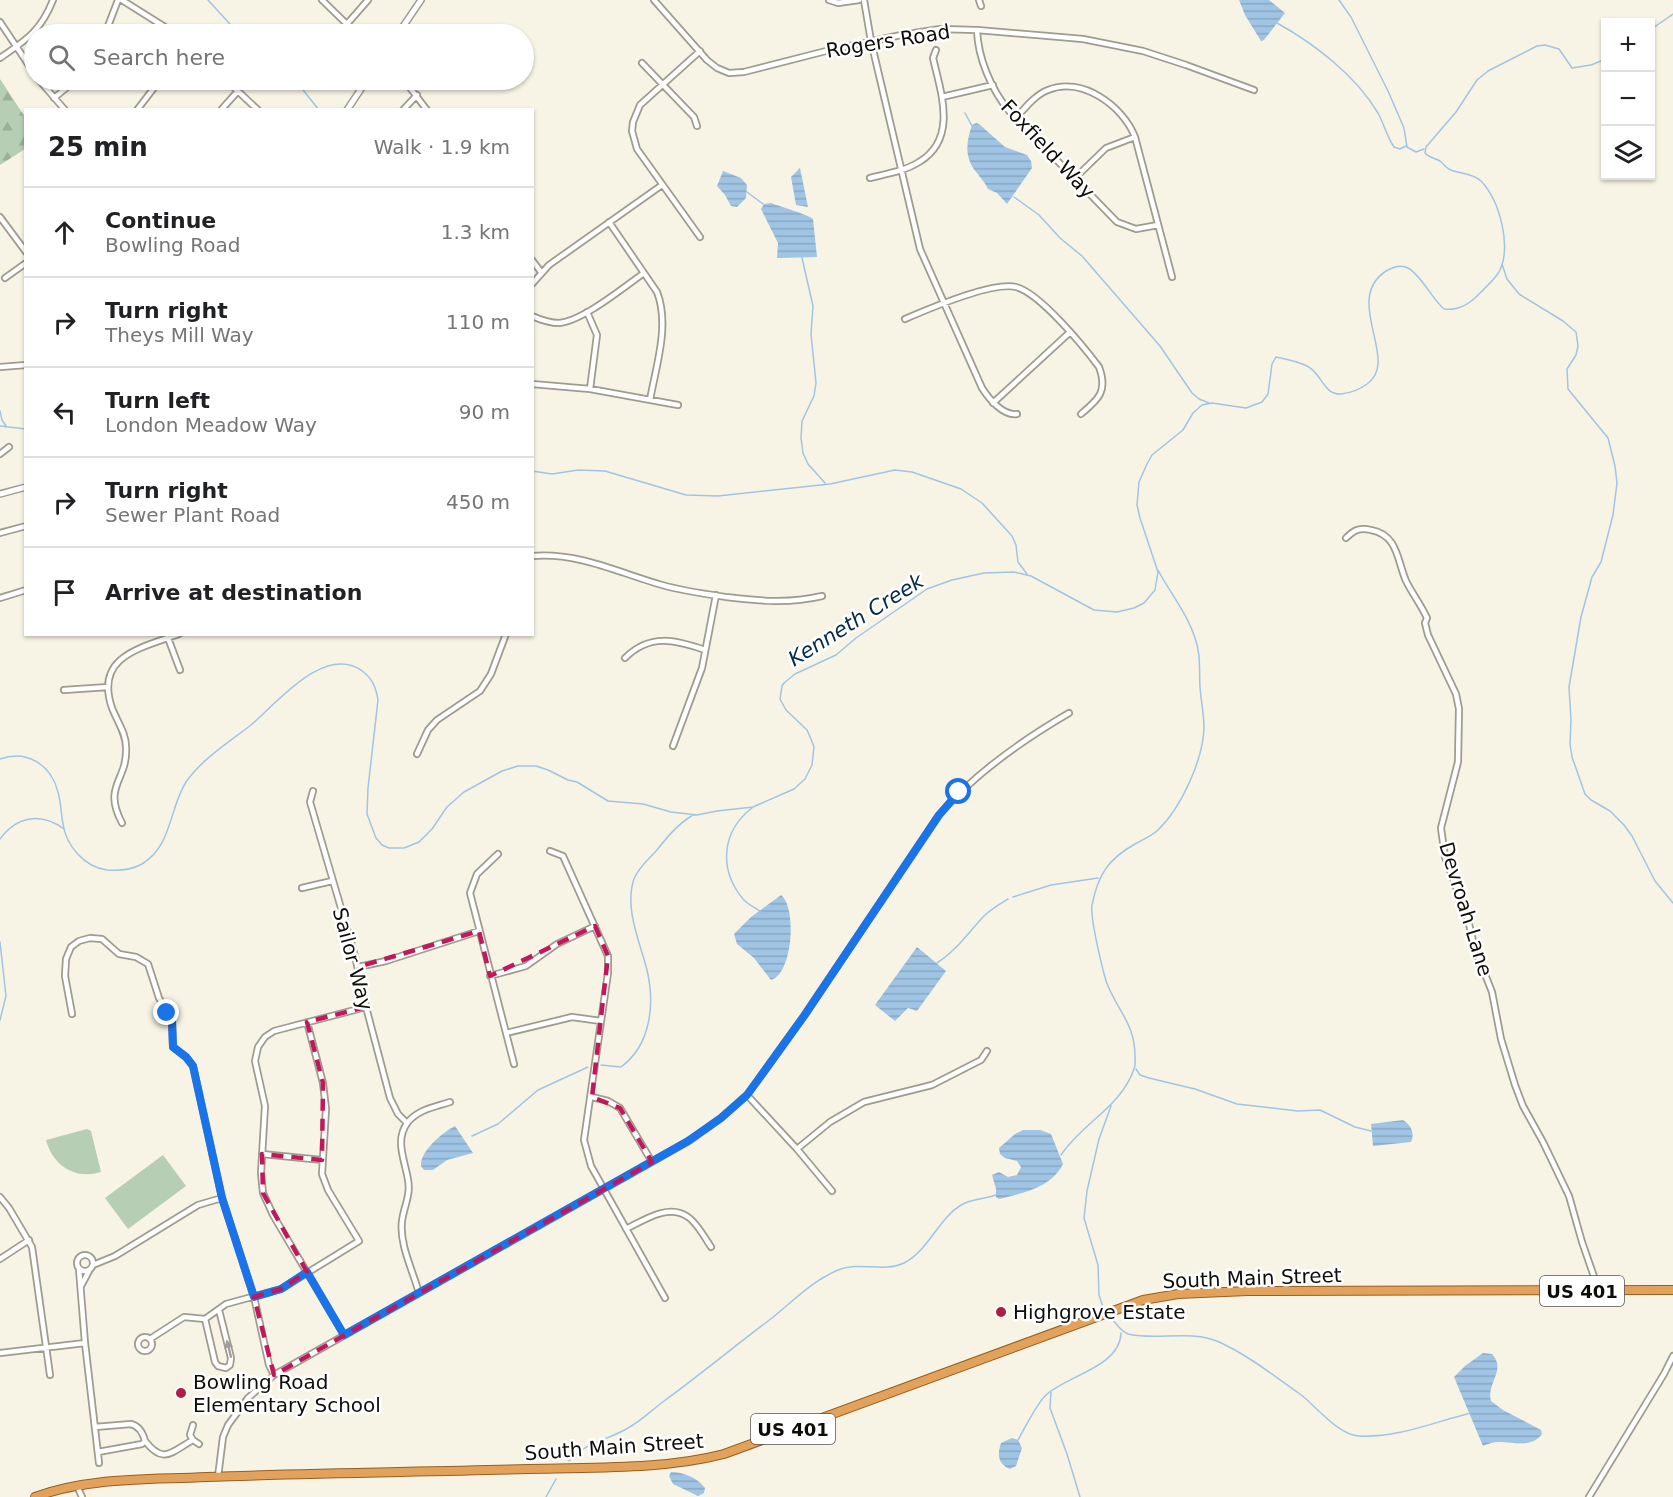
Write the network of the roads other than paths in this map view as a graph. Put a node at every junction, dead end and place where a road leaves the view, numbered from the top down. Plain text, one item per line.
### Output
1 (53, 0) edge
2 (120, 0) edge
3 (322, 0) edge
4 (368, 0) edge
5 (421, 0) edge
6 (654, 0) edge
7 (829, 0) edge
8 (860, 0) edge
9 (864, 0) edge
10 (0, 22) edge
11 (41, 24) edge
12 (109, 24) edge
13 (160, 24) edge
14 (347, 24) joint
15 (405, 24) edge
16 (977, 30) junction
17 (871, 41) junction
18 (24, 42) edge
19 (17, 47) junction
20 (936, 50) dead end
21 (700, 51) junction
22 (0, 58) edge
23 (24, 58) edge
24 (642, 63) dead end
25 (662, 85) junction
26 (993, 85) junction
27 (47, 90) edge
28 (64, 90) edge
29 (152, 90) edge
30 (360, 90) edge
31 (413, 90) edge
32 (1254, 90) dead end
33 (238, 91) joint
34 (417, 95) junction
35 (54, 98) junction
36 (942, 98) junction
37 (63, 108) edge
38 (139, 108) edge
39 (223, 108) edge
40 (256, 108) edge
41 (347, 108) edge
42 (405, 108) edge
43 (426, 108) edge
44 (1016, 118) junction
45 (697, 126) dead end
46 (1135, 137) junction
47 (901, 170) junction
48 (870, 178) dead end
49 (1075, 178) junction
50 (662, 185) junction
51 (0, 217) edge
52 (609, 222) junction
53 (1158, 225) junction
54 (700, 237) dead end
55 (24, 249) edge
56 (534, 263) edge
57 (24, 264) edge
58 (541, 272) junction
59 (644, 273) junction
60 (1172, 277) dead end
61 (5, 278) dead end
62 (534, 281) edge
63 (942, 302) junction
64 (587, 312) junction
65 (534, 317) edge
66 (905, 319) dead end
67 (1069, 333) junction
68 (24, 365) edge
69 (0, 367) edge
70 (534, 384) edge
71 (590, 389) junction
72 (650, 400) junction
73 (993, 403) junction
74 (678, 405) dead end
75 (1017, 414) dead end
76 (1081, 414) dead end
77 (9, 447) dead end
78 (0, 454) edge
79 (24, 488) edge
80 (0, 494) edge
81 (24, 527) edge
82 (0, 533) edge
83 (1346, 538) dead end
84 (534, 556) edge
85 (24, 591) edge
86 (716, 595) junction
87 (822, 596) dead end
88 (0, 598) edge
89 (173, 636) edge
90 (505, 636) edge
91 (168, 638) junction
92 (705, 650) junction
93 (625, 658) dead end
94 (180, 670) dead end
95 (108, 687) junction
96 (64, 690) dead end
97 (1069, 713) dead end
98 (673, 746) dead end
99 (417, 754) dead end
100 (313, 791) dead end
101 (122, 823) dead end
102 (550, 851) dead end
103 (498, 854) dead end
104 (332, 881) junction
105 (302, 888) dead end
106 (595, 926) junction
107 (479, 931) junction
108 (358, 968) junction
109 (490, 976) junction
110 (366, 1007) junction
111 (72, 1014) dead end
112 (601, 1021) junction
113 (307, 1022) junction
114 (506, 1033) junction
115 (987, 1052) dead end
116 (514, 1064) dead end
117 (747, 1095) junction
118 (592, 1097) junction
119 (450, 1102) dead end
120 (407, 1123) junction
121 (797, 1149) junction
122 (262, 1154) junction
123 (322, 1160) junction
124 (652, 1162) junction
125 (604, 1189) junction
126 (832, 1191) dead end
127 (0, 1197) edge
128 (222, 1198) junction
129 (626, 1229) junction
130 (29, 1240) junction
131 (711, 1247) dead end
132 (91, 1257) junction
133 (110, 1258) junction
134 (0, 1259) edge
135 (93, 1265) junction
136 (78, 1269) junction
137 (89, 1271) junction
138 (307, 1272) junction
139 (79, 1288) junction
140 (1673, 1290) edge
141 (1599, 1291) junction
142 (419, 1293) junction
143 (254, 1297) junction
144 (665, 1298) dead end
145 (219, 1310) junction
146 (205, 1319) junction
147 (344, 1335) junction
148 (150, 1339) dead end
149 (85, 1343) junction
150 (47, 1348) junction
151 (0, 1353) edge
152 (1673, 1356) edge
153 (274, 1375) junction
154 (50, 1376) dead end
155 (193, 1425) dead end
156 (95, 1427) junction
157 (193, 1440) junction
158 (145, 1441) junction
159 (199, 1444) dead end
160 (98, 1452) junction
161 (99, 1463) dead end
162 (218, 1477) junction
163 (77, 1485) junction
164 (35, 1497) edge
165 (82, 1497) edge
166 (1589, 1497) edge

1 - 11 street
2 - 12 street
2 - 13 street
3 - 14 street
4 - 14 street
5 - 15 street
6 - 21 street, Rogers Road
7 - 8 street
9 - 17 street
10 - 19 street
16 - 17 street, Rogers Road
16 - 26 street, Foxfield Way
16 - 32 street, Rogers Road
17 - 21 street, Rogers Road
17 - 47 street
18 - 19 street
19 - 22 street
19 - 23 street
20 - 36 street
21 - 25 street
24 - 25 street
25 - 45 street
25 - 50 street
26 - 36 street
26 - 44 street, Foxfield Way
27 - 35 street
28 - 35 street
29 - 38 street
30 - 41 street
31 - 34 street
33 - 39 street
33 - 40 street
34 - 42 street
34 - 43 street
35 - 37 street
36 - 47 street
44 - 46 street
44 - 49 street, Foxfield Way
46 - 49 street
46 - 53 street
47 - 48 street
47 - 63 street
49 - 53 street, Foxfield Way
50 - 52 street
50 - 54 street
51 - 55 street
52 - 58 street
52 - 59 street
53 - 60 street
56 - 58 street
57 - 61 street
58 - 62 street
59 - 64 street
59 - 72 street
63 - 66 street
63 - 67 street
63 - 73 street
64 - 65 street
64 - 71 street
67 - 73 street
67 - 76 street
68 - 69 street
70 - 71 street
71 - 72 street
72 - 74 street
73 - 75 street
77 - 78 street
79 - 80 street
81 - 82 street
83 - 141 street, Devroah Lane
84 - 86 street
85 - 88 street
86 - 87 street
86 - 92 street
89 - 91 street
90 - 99 street
91 - 94 street
91 - 95 street
92 - 93 street
92 - 98 street
95 - 96 street
95 - 101 street
97 - 117 street
100 - 104 street, Sailor Way
102 - 106 street
103 - 107 street
104 - 105 street
104 - 108 street, Sailor Way
106 - 109 street
106 - 112 street
107 - 108 street
107 - 109 street
108 - 110 street, Sailor Way
109 - 114 street
110 - 113 street
110 - 120 street, Sailor Way
111 - 128 street
112 - 114 street
112 - 118 street
113 - 122 street
113 - 123 street
114 - 116 street
115 - 121 street
117 - 121 street
117 - 124 street
118 - 124 street
118 - 125 street
119 - 120 street
120 - 142 street
121 - 126 street
122 - 123 street
122 - 138 street
123 - 138 street
124 - 125 street
125 - 129 street
125 - 142 street
127 - 130 street
128 - 133 street
128 - 143 street
129 - 131 street
129 - 144 street
130 - 134 street
130 - 150 street
132 - 133 street
132 - 135 street
132 - 136 street
133 - 135 street
135 - 137 street
136 - 137 street
136 - 139 street
137 - 139 street
138 - 143 street
138 - 147 street
139 - 149 street
140 - 141 highway, US 401
141 - 162 highway, South Main Street / US 401
142 - 147 street
143 - 145 street
143 - 153 street
145 - 146 street
146 -> 145 street
146 - 148 street
147 - 153 street
149 - 150 street
149 - 156 street
150 - 151 street
150 - 154 street
152 - 166 street
153 - 162 street
155 - 157 street
156 - 158 street
156 - 160 street
157 - 158 street
157 - 159 street
158 - 160 street
160 - 161 street
162 - 163 highway, South Main Street / US 401
163 - 164 highway, South Main Street / US 401
163 - 165 street

